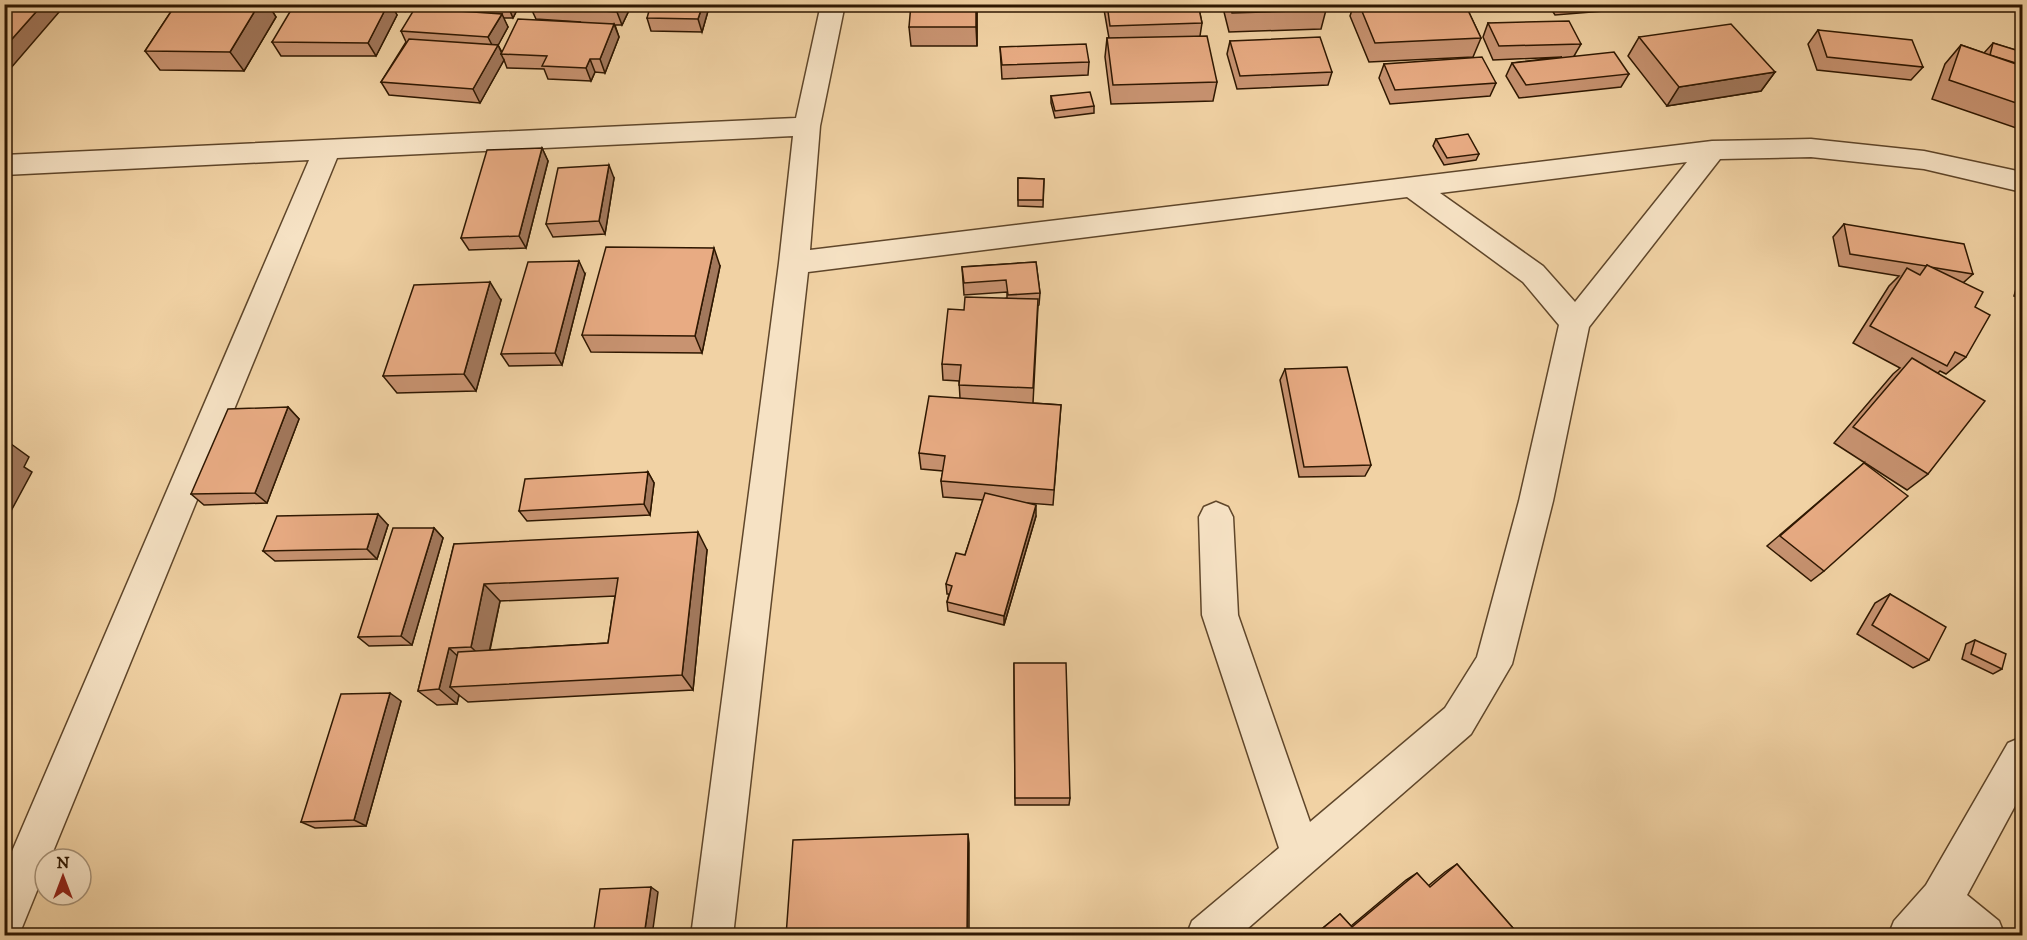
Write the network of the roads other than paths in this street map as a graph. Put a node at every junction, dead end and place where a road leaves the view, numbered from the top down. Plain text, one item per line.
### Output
1 (833, 4) edge
2 (807, 126) junction
3 (327, 150) junction
4 (1712, 150) junction
5 (4, 165) edge
6 (2022, 182) edge
7 (1412, 187) junction
8 (794, 263) junction
9 (1575, 323) junction
10 (1216, 517) dead end
11 (2022, 756) edge
12 (1302, 855) junction
13 (1941, 900) junction
14 (4, 920) edge
15 (712, 936) edge
16 (1207, 936) edge
17 (1909, 936) edge
18 (1984, 936) edge

1 - 2 street
2 - 3 street
2 - 8 street
3 - 5 street
3 - 14 street
4 - 6 street
4 - 7 street
4 - 9 street
7 - 8 street
7 - 9 street
8 - 15 street
9 - 12 street
10 - 12 street
11 - 13 street
12 - 16 street
13 - 17 street
13 - 18 street

